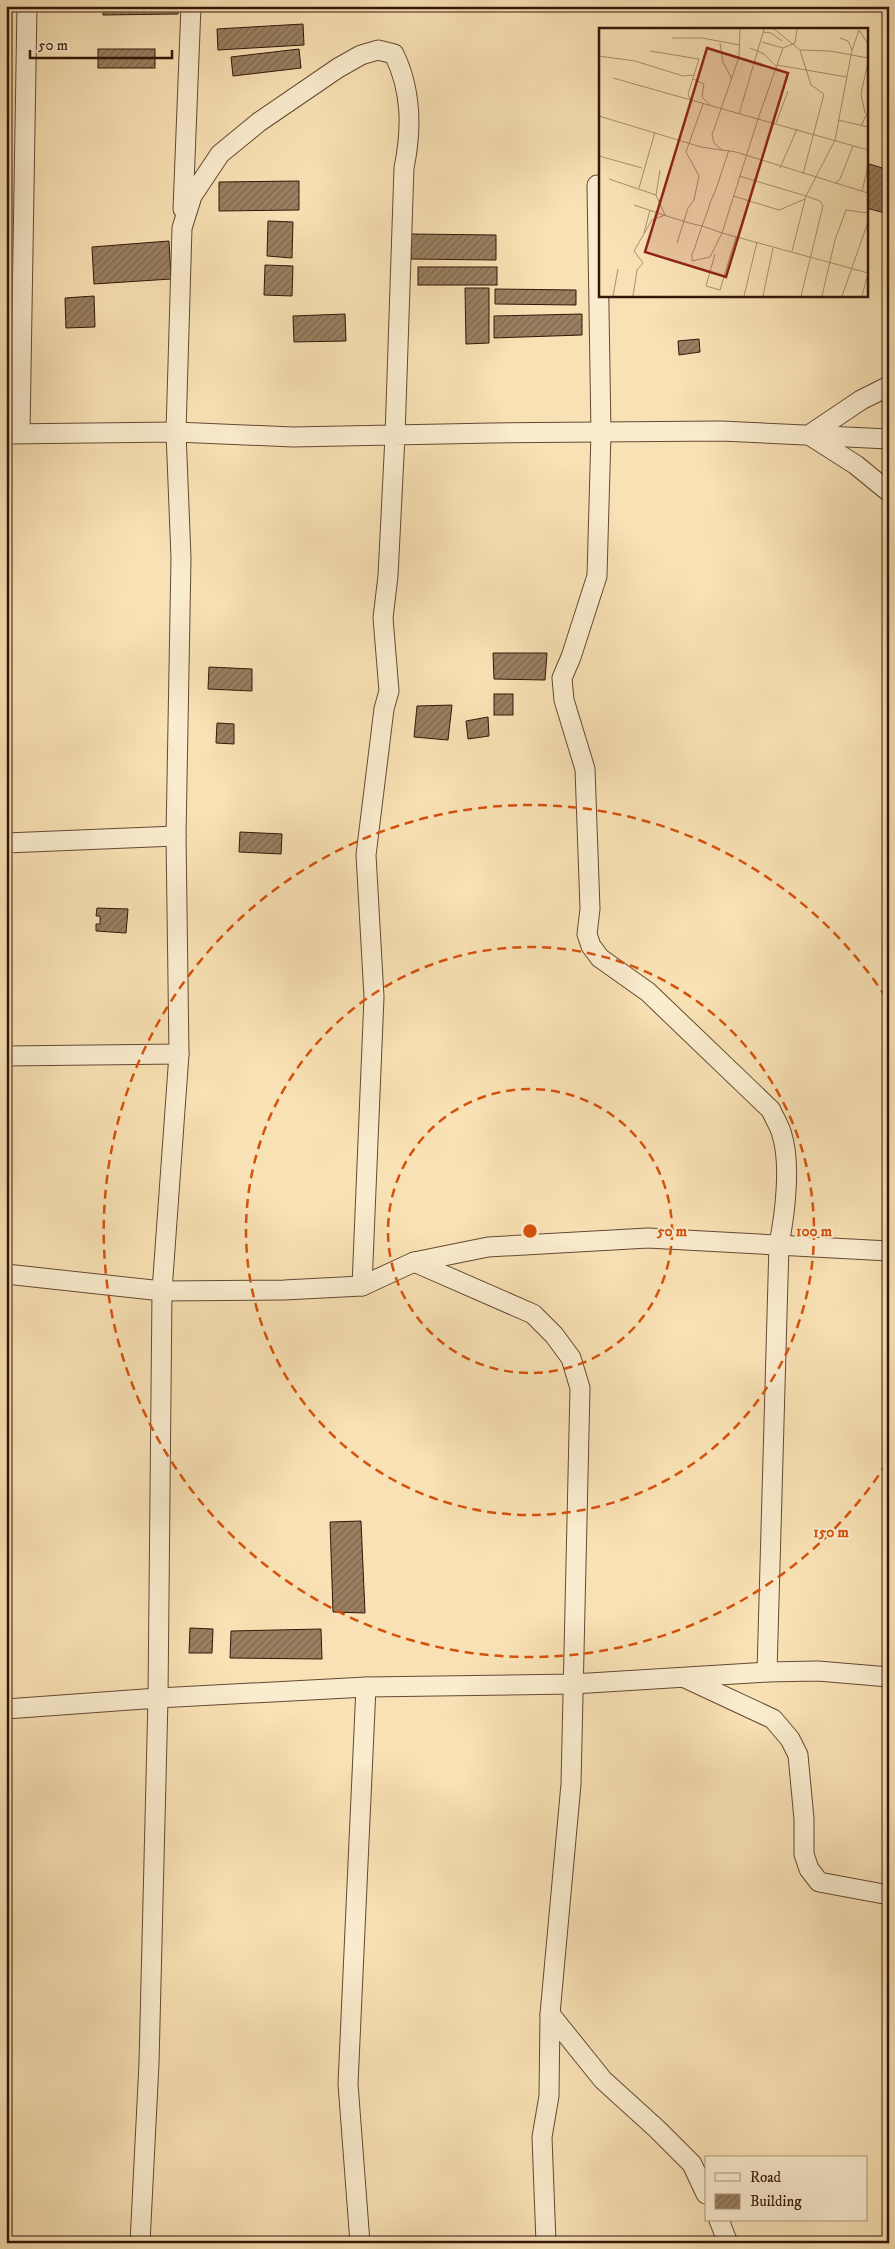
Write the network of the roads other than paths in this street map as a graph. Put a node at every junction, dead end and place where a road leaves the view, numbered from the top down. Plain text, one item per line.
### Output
1 (27, 6) edge
2 (190, 6) edge
3 (597, 185) dead end
4 (182, 228) junction
5 (889, 386) edge
6 (176, 432) junction
7 (601, 433) junction
8 (13, 434) edge
9 (810, 435) junction
10 (395, 436) junction
11 (889, 439) edge
12 (889, 492) edge
13 (176, 836) junction
14 (6, 843) edge
15 (179, 1054) junction
16 (6, 1056) edge
17 (779, 1244) junction
18 (889, 1251) edge
19 (414, 1262) junction
20 (6, 1274) edge
21 (362, 1286) junction
22 (162, 1291) junction
23 (767, 1672) junction
24 (683, 1677) junction
25 (889, 1677) edge
26 (573, 1684) junction
27 (366, 1687) junction
28 (158, 1698) junction
29 (6, 1709) edge
30 (889, 1895) edge
31 (550, 2014) junction
32 (705, 2192) edge
33 (720, 2222) edge
34 (140, 2243) edge
35 (360, 2243) edge
36 (546, 2243) edge
37 (728, 2243) edge

1 - 8 street
2 - 4 street
3 - 7 street
4 - 6 street
4 - 10 street
5 - 9 street
6 - 8 street
6 - 10 street
6 - 13 street
7 - 9 street
7 - 10 street
7 - 17 street
9 - 11 street
9 - 12 street
10 - 21 street
13 - 14 street
13 - 15 street
15 - 16 street
15 - 22 street
17 - 18 street
17 - 19 street
17 - 23 street
19 - 21 street
19 - 26 street
20 - 22 street
21 - 22 street
22 - 28 street
23 - 24 street
23 - 25 street
24 - 26 street
24 - 30 street
26 - 27 street
26 - 31 street
27 - 28 street
27 - 35 street
28 - 29 street
28 - 34 street
31 - 32 street
31 - 36 street
33 - 37 street

